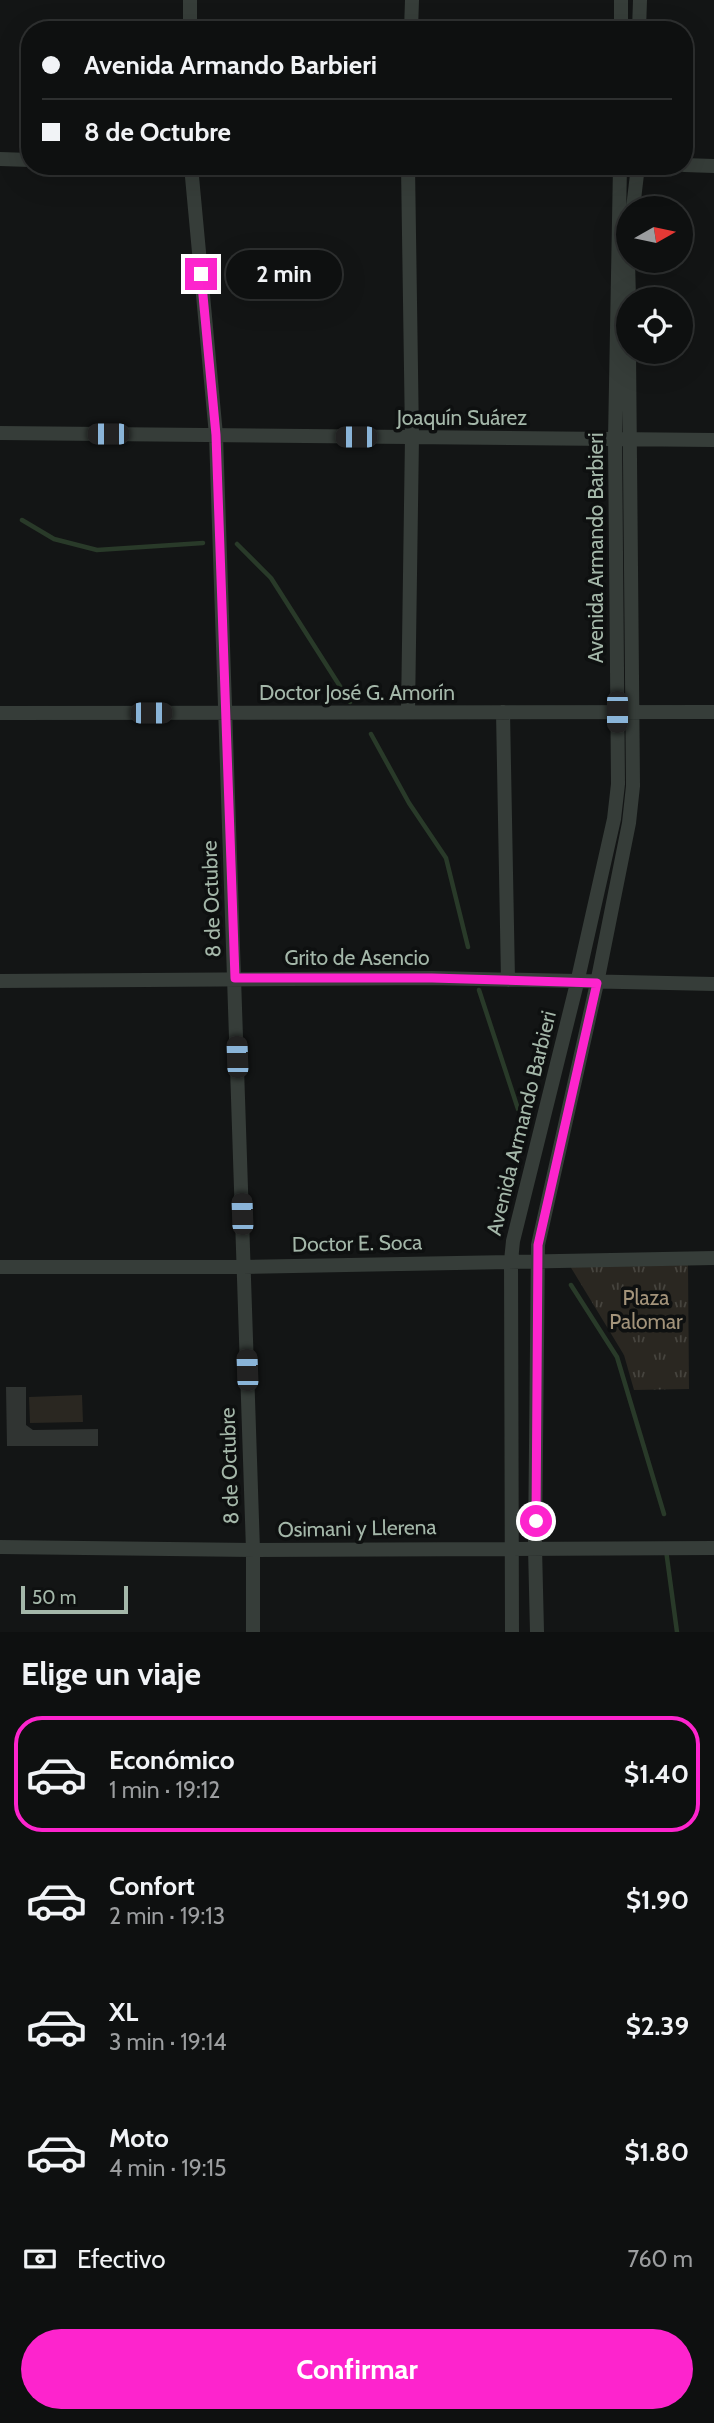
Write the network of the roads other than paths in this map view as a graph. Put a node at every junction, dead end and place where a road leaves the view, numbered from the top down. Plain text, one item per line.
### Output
1 (190, 0) edge
2 (412, 0) edge
3 (621, 0) edge
4 (640, 0) edge
5 (190, 21) edge
6 (411, 21) edge
7 (621, 21) edge
8 (639, 21) edge
9 (0, 159) edge
10 (21, 160) edge
11 (693, 166) edge
12 (714, 166) edge
13 (192, 175) edge
14 (408, 175) edge
15 (621, 175) edge
16 (637, 175) edge
17 (634, 196) edge
18 (629, 364) edge
19 (0, 433) edge
20 (216, 435) junction
21 (412, 437) junction
22 (615, 439) junction
23 (630, 439) junction
24 (714, 440) edge
25 (408, 712) junction
26 (503, 712) junction
27 (617, 712) junction
28 (633, 712) junction
29 (714, 712) edge
30 (0, 713) edge
31 (226, 713) junction
32 (235, 978) junction
33 (0, 981) edge
34 (508, 981) junction
35 (577, 983) junction
36 (597, 983) junction
37 (714, 984) edge
38 (714, 1258) edge
39 (536, 1260) junction
40 (511, 1261) junction
41 (0, 1266) edge
42 (243, 1267) junction
43 (0, 1547) edge
44 (511, 1547) junction
45 (535, 1547) junction
46 (714, 1548) edge
47 (253, 1550) junction
48 (253, 1632) edge
49 (512, 1632) edge
50 (537, 1632) edge

1 - 5 street
2 - 6 street
3 - 7 street
4 - 8 street
9 - 10 street
11 - 12 street
13 - 20 street, 8 de Octubre
14 - 21 street
15 - 22 street, Avenida Armando Barbieri
16 - 17 street
18 - 23 street, Avenida Armando Barbieri
19 - 20 street, Joaquín Suárez
20 - 21 street, Joaquín Suárez
20 - 31 street, 8 de Octubre
21 - 22 street, Joaquín Suárez
21 - 25 street
22 - 23 street, Joaquín Suárez
22 - 27 street, Avenida Armando Barbieri
23 - 24 street, Joaquín Suárez
23 - 28 street, Avenida Armando Barbieri
25 - 26 street, Doctor José G. Amorín
25 - 31 street, Doctor José G. Amorín
26 - 27 street, Doctor José G. Amorín
26 - 34 street
27 - 28 street, Doctor José G. Amorín
27 - 35 street, Avenida Armando Barbieri
28 - 29 street, Doctor José G. Amorín
28 - 36 street, Avenida Armando Barbieri
30 - 31 street, Doctor José G. Amorín
31 - 32 street, 8 de Octubre
32 - 33 street, Grito de Asencio
32 - 34 street, Grito de Asencio
32 - 42 street, 8 de Octubre
34 - 35 street, Grito de Asencio
35 - 36 street, Grito de Asencio
35 - 40 street, Avenida Armando Barbieri
36 - 37 street, Grito de Asencio
36 - 39 street, Avenida Armando Barbieri
38 - 39 street, Doctor E. Soca
39 - 40 street, Doctor E. Soca
39 - 45 street, Avenida Armando Barbieri
40 - 42 street, Doctor E. Soca
40 - 44 street, Avenida Armando Barbieri
41 - 42 street, Doctor E. Soca
42 - 47 street, 8 de Octubre
43 - 47 street, Osimani y Llerena
44 - 45 street, Osimani y Llerena
44 - 47 street, Osimani y Llerena
44 - 49 street, Avenida Armando Barbieri
45 - 46 street, Osimani y Llerena
45 - 50 street, Avenida Armando Barbieri
47 - 48 street, 8 de Octubre

